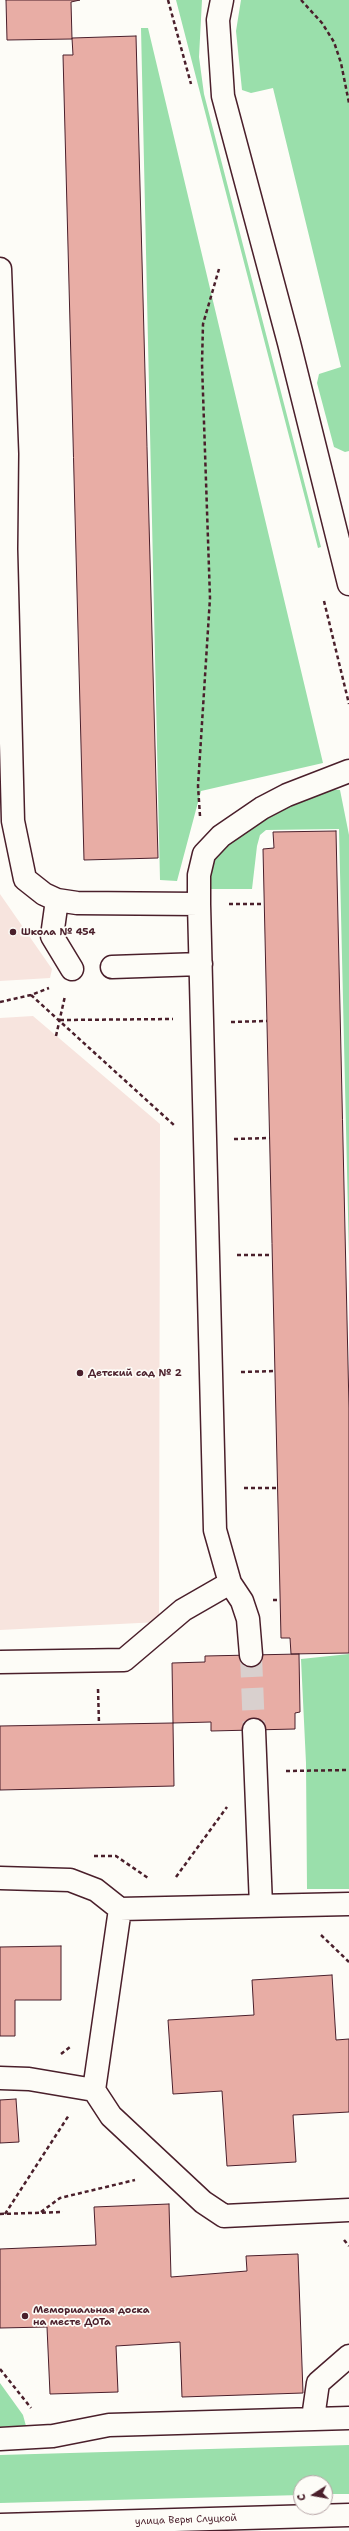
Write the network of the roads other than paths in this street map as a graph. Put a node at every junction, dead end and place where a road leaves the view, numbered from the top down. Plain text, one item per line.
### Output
1 (222, 0) edge
2 (0, 268) edge
3 (1, 305) edge
4 (349, 584) edge
5 (349, 771) edge
6 (57, 900) junction
7 (199, 904) junction
8 (201, 964) junction
9 (112, 966) dead end
10 (72, 969) road end
11 (230, 1583) junction
12 (251, 1655) tunnel mouth
13 (0, 1662) edge
14 (254, 1730) tunnel mouth
15 (0, 1878) edge
16 (349, 1904) edge
17 (261, 1906) junction
18 (120, 1909) junction
19 (0, 2078) edge
20 (94, 2090) junction
21 (349, 2210) edge
22 (349, 2356) edge
23 (313, 2418) junction
24 (349, 2418) edge
25 (0, 2439) edge
26 (349, 2516) edge
27 (0, 2525) edge

1 - 4 street
2 - 3 street
3 - 6 street
5 - 7 street
6 - 7 street
6 - 10 street
7 - 8 street
8 - 9 street
8 - 11 street
11 - 12 street
11 - 13 street
14 - 17 street
15 - 18 street
16 - 17 street
17 - 18 street
18 - 20 street
19 - 20 street
20 - 21 street
22 - 23 street
23 - 24 street
23 - 25 street
26 - 27 street, улица Веры Слуцкой

